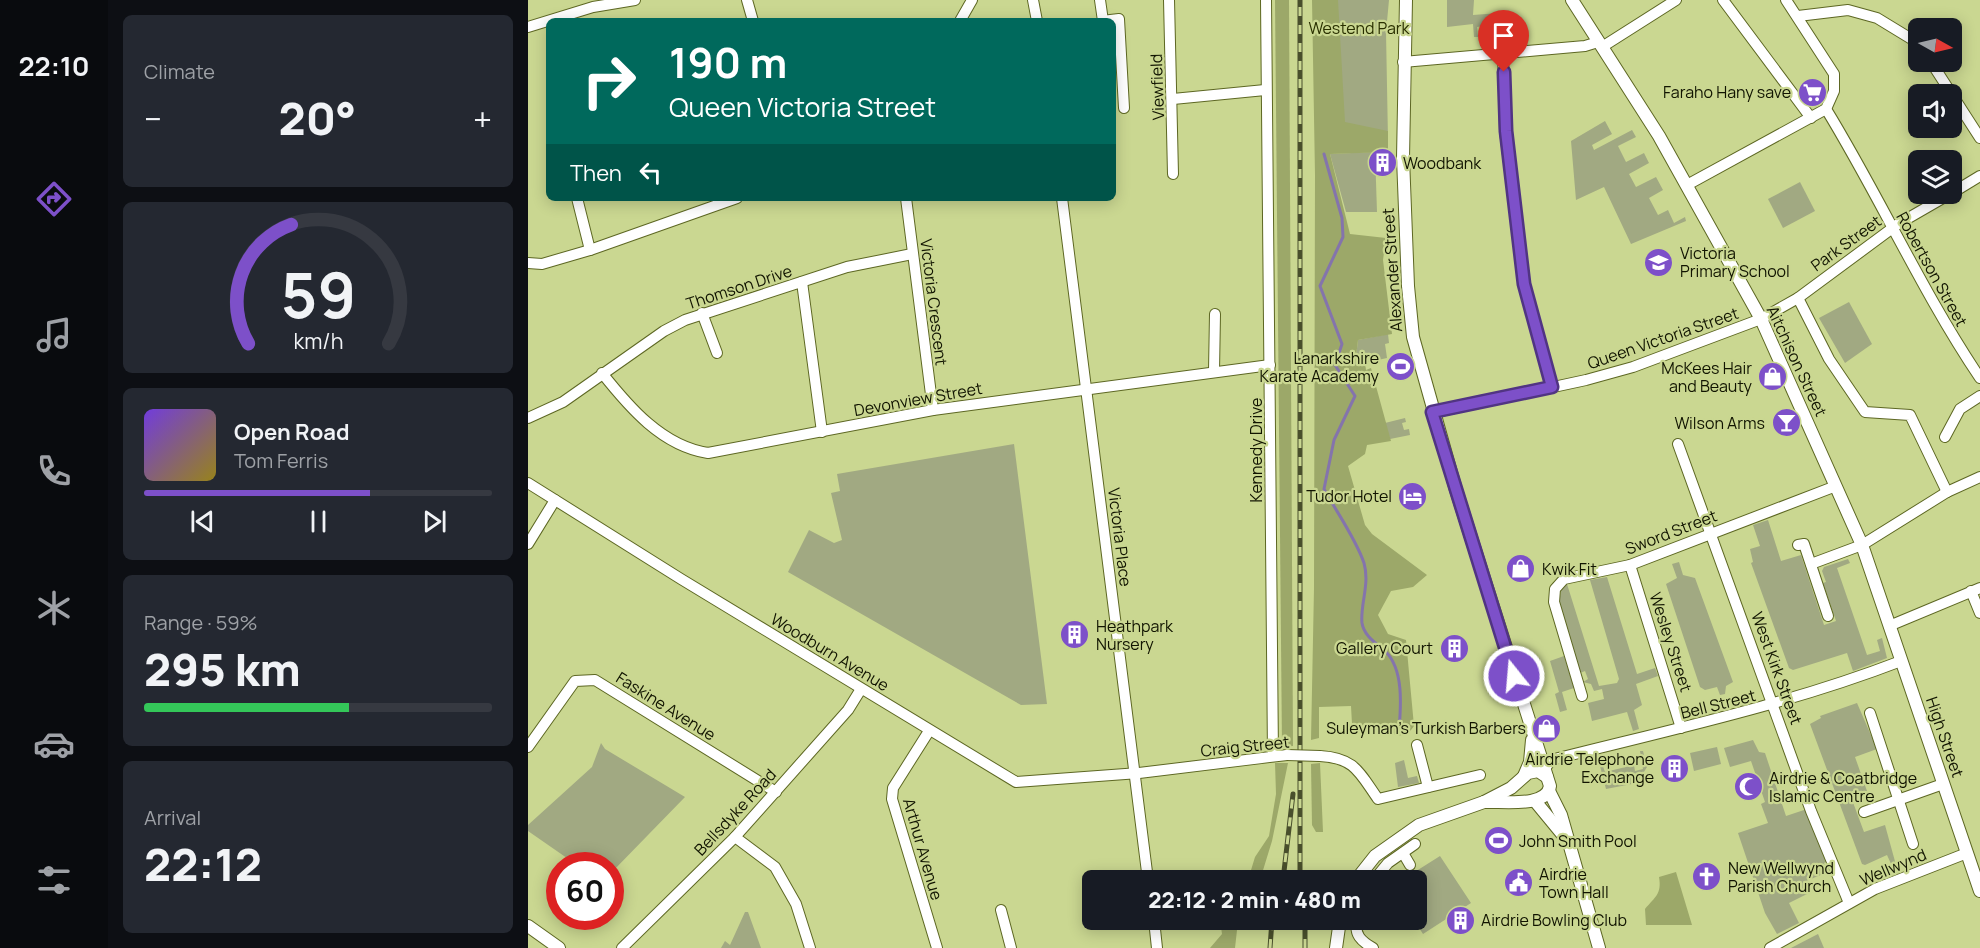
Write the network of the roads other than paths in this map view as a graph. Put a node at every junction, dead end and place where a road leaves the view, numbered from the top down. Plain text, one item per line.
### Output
1 (635, 0) edge
2 (747, 0) edge
3 (972, 0) edge
4 (1033, 0) edge
5 (1100, 0) edge
6 (1168, 0) edge
7 (1266, 0) edge
8 (1406, 0) edge
9 (1572, 0) edge
10 (1676, 0) edge
11 (1723, 0) edge
12 (1786, 0) edge
13 (600, 3) edge
14 (1798, 16) junction
15 (555, 18) edge
16 (752, 18) edge
17 (962, 18) edge
18 (1036, 18) edge
19 (1102, 18) edge
20 (1116, 19) edge
21 (546, 21) edge
22 (528, 27) edge
23 (1908, 37) edge
24 (1600, 44) junction
25 (1503, 53) junction
26 (1403, 62) junction
27 (1937, 72) edge
28 (1265, 90) junction
29 (1173, 99) junction
30 (1124, 108) dead end
31 (1826, 109) junction
32 (1811, 118) junction
33 (1980, 138) edge
34 (1173, 174) dead end
35 (1980, 176) edge
36 (1687, 185) junction
37 (1962, 187) edge
38 (578, 201) edge
39 (713, 201) edge
40 (906, 201) edge
41 (1062, 201) edge
42 (1933, 204) edge
43 (1892, 229) junction
44 (590, 250) junction
45 (912, 254) junction
46 (528, 263) edge
47 (802, 282) junction
48 (1798, 298) junction
49 (702, 313) junction
50 (1215, 314) dead end
51 (1761, 319) junction
52 (717, 352) dead end
53 (1270, 365) junction
54 (1214, 371) junction
55 (602, 373) junction
56 (1980, 378) edge
57 (1552, 387) junction
58 (1086, 388) junction
59 (1980, 396) edge
60 (933, 410) junction
61 (1432, 412) junction
62 (528, 418) edge
63 (822, 432) junction
64 (1945, 437) dead end
65 (1678, 444) dead end
66 (1980, 477) edge
67 (528, 483) edge
68 (1836, 486) junction
69 (1947, 492) junction
70 (555, 500) junction
71 (1712, 533) junction
72 (528, 544) edge
73 (1798, 545) dead end
74 (1862, 545) junction
75 (1811, 564) junction
76 (1630, 565) junction
77 (1976, 590) edge
78 (1980, 613) edge
79 (1828, 616) dead end
80 (1889, 626) junction
81 (1901, 661) junction
82 (861, 690) junction
83 (1582, 696) dead end
84 (1775, 705) junction
85 (1870, 713) dead end
86 (1681, 729) junction
87 (929, 731) junction
88 (1533, 735) junction
89 (1417, 745) dead end
90 (528, 747) edge
91 (1273, 756) junction
92 (1134, 773) junction
93 (1546, 773) junction
94 (1480, 775) dead end
95 (1523, 778) junction
96 (1943, 784) junction
97 (1428, 787) junction
98 (1549, 791) junction
99 (776, 792) junction
100 (1900, 800) junction
101 (1532, 801) junction
102 (1484, 802) junction
103 (1864, 812) dead end
104 (735, 837) junction
105 (1566, 839) junction
106 (1415, 844) dead end
107 (1913, 844) dead end
108 (1403, 853) junction
109 (1967, 854) junction
110 (1410, 865) dead end
111 (1147, 870) edge
112 (1364, 870) edge
113 (1382, 870) edge
114 (1980, 891) edge
115 (1849, 903) junction
116 (1001, 910) dead end
117 (528, 926) edge
118 (1155, 930) edge
119 (1339, 930) edge
120 (1358, 930) edge
121 (559, 948) edge
122 (622, 948) edge
123 (810, 948) edge
124 (937, 948) edge
125 (1011, 948) edge
126 (1157, 948) edge
127 (1336, 948) edge
128 (1373, 948) edge
129 (1599, 948) edge
130 (1770, 948) edge

1 - 13 street
2 - 16 street
3 - 17 street
4 - 18 street
5 - 19 street
6 - 29 street, Viewfield
7 - 28 street, Kennedy Drive
8 - 26 main road, Alexander Street
9 - 24 main road, Aitchison Street
10 - 24 street
11 - 32 street
12 - 14 street
13 - 15 street
14 - 23 street
14 - 31 street
20 - 30 street
21 - 22 street
24 - 25 street
24 - 36 main road, Aitchison Street
25 - 26 street
25 - 57 street
26 - 61 main road, Alexander Street
27 - 33 street
28 - 29 street
28 - 53 street, Kennedy Drive
29 - 34 street, Viewfield
31 - 32 street
31 - 43 street, Robertson Street
32 - 36 street
35 - 37 street, Park Street
36 - 51 main road, Aitchison Street
38 - 44 street
39 - 44 street
40 - 45 street, Victoria Crescent
41 - 58 street, Victoria Place
42 - 43 street, Park Street
43 - 48 street, Park Street
43 - 56 street, Robertson Street
44 - 46 street
45 - 47 street, Thomson Drive
45 - 60 street, Victoria Crescent
47 - 49 street, Thomson Drive
47 - 63 street
48 - 51 street, Park Street
48 - 69 street
49 - 52 street
49 - 55 street, Thomson Drive
50 - 54 street
51 - 57 street, Queen Victoria Street
51 - 68 main road, Aitchison Street
53 - 54 street, Devonview Street
53 - 91 street, Kennedy Drive
54 - 58 street, Devonview Street
55 - 62 street, Thomson Drive
55 - 63 street, Devonview Street
57 - 61 street, Queen Victoria Street
58 - 60 street, Devonview Street
58 - 92 street, Victoria Place
59 - 64 street
60 - 63 street, Devonview Street
61 - 88 main road, Alexander Street
65 - 71 street, West Kirk Street
66 - 69 street
67 - 70 street, Woodburn Avenue
68 - 71 street, Sword Street
68 - 74 main road, Aitchison Street
69 - 74 street
70 - 72 street
70 - 82 street, Woodburn Avenue
71 - 76 street, Sword Street
71 - 84 street, West Kirk Street
73 - 75 street
74 - 75 street
74 - 80 main road, Aitchison Street
75 - 79 street
76 - 83 street, Sword Street
76 - 86 street, Wesley Street
77 - 78 street
77 - 80 street
80 - 81 main road, Aitchison Street
81 - 84 street, Bell Street
81 - 96 main road, High Street
82 - 87 street, Woodburn Avenue
82 - 99 street, Bellsdyke Road
84 - 86 street, Bell Street
84 - 115 street, West Kirk Street
85 - 100 street
86 - 93 street, Bell Street
87 - 92 street, Woodburn Avenue
87 - 124 street, Arthur Avenue
88 - 93 main road, Alexander Street
88 - 95 main road, Alexander Street
89 - 97 street
90 - 99 street, Faskine Avenue
91 - 92 street, Craig Street
91 - 97 street, Craig Street, bridge
92 - 111 street, Victoria Place
93 - 95 main road
93 - 98 main road
94 - 97 street, Craig Street
95 - 101 main road
95 - 102 main road
96 - 100 street
96 - 109 main road, High Street
98 - 101 main road
98 - 105 main road
99 - 104 street, Bellsdyke Road
100 - 103 street
100 - 107 street
101 - 102 main road
101 - 105 main road
102 - 112 main road
104 - 122 street, Bellsdyke Road
104 - 123 street
105 - 129 main road
106 - 108 street
108 - 110 street
108 - 113 street
109 - 114 main road, High Street
109 - 115 street, Wellwynd
115 - 130 street, Wellwynd
116 - 125 street
117 - 121 main road
118 - 126 street
119 - 127 main road
120 - 128 street

